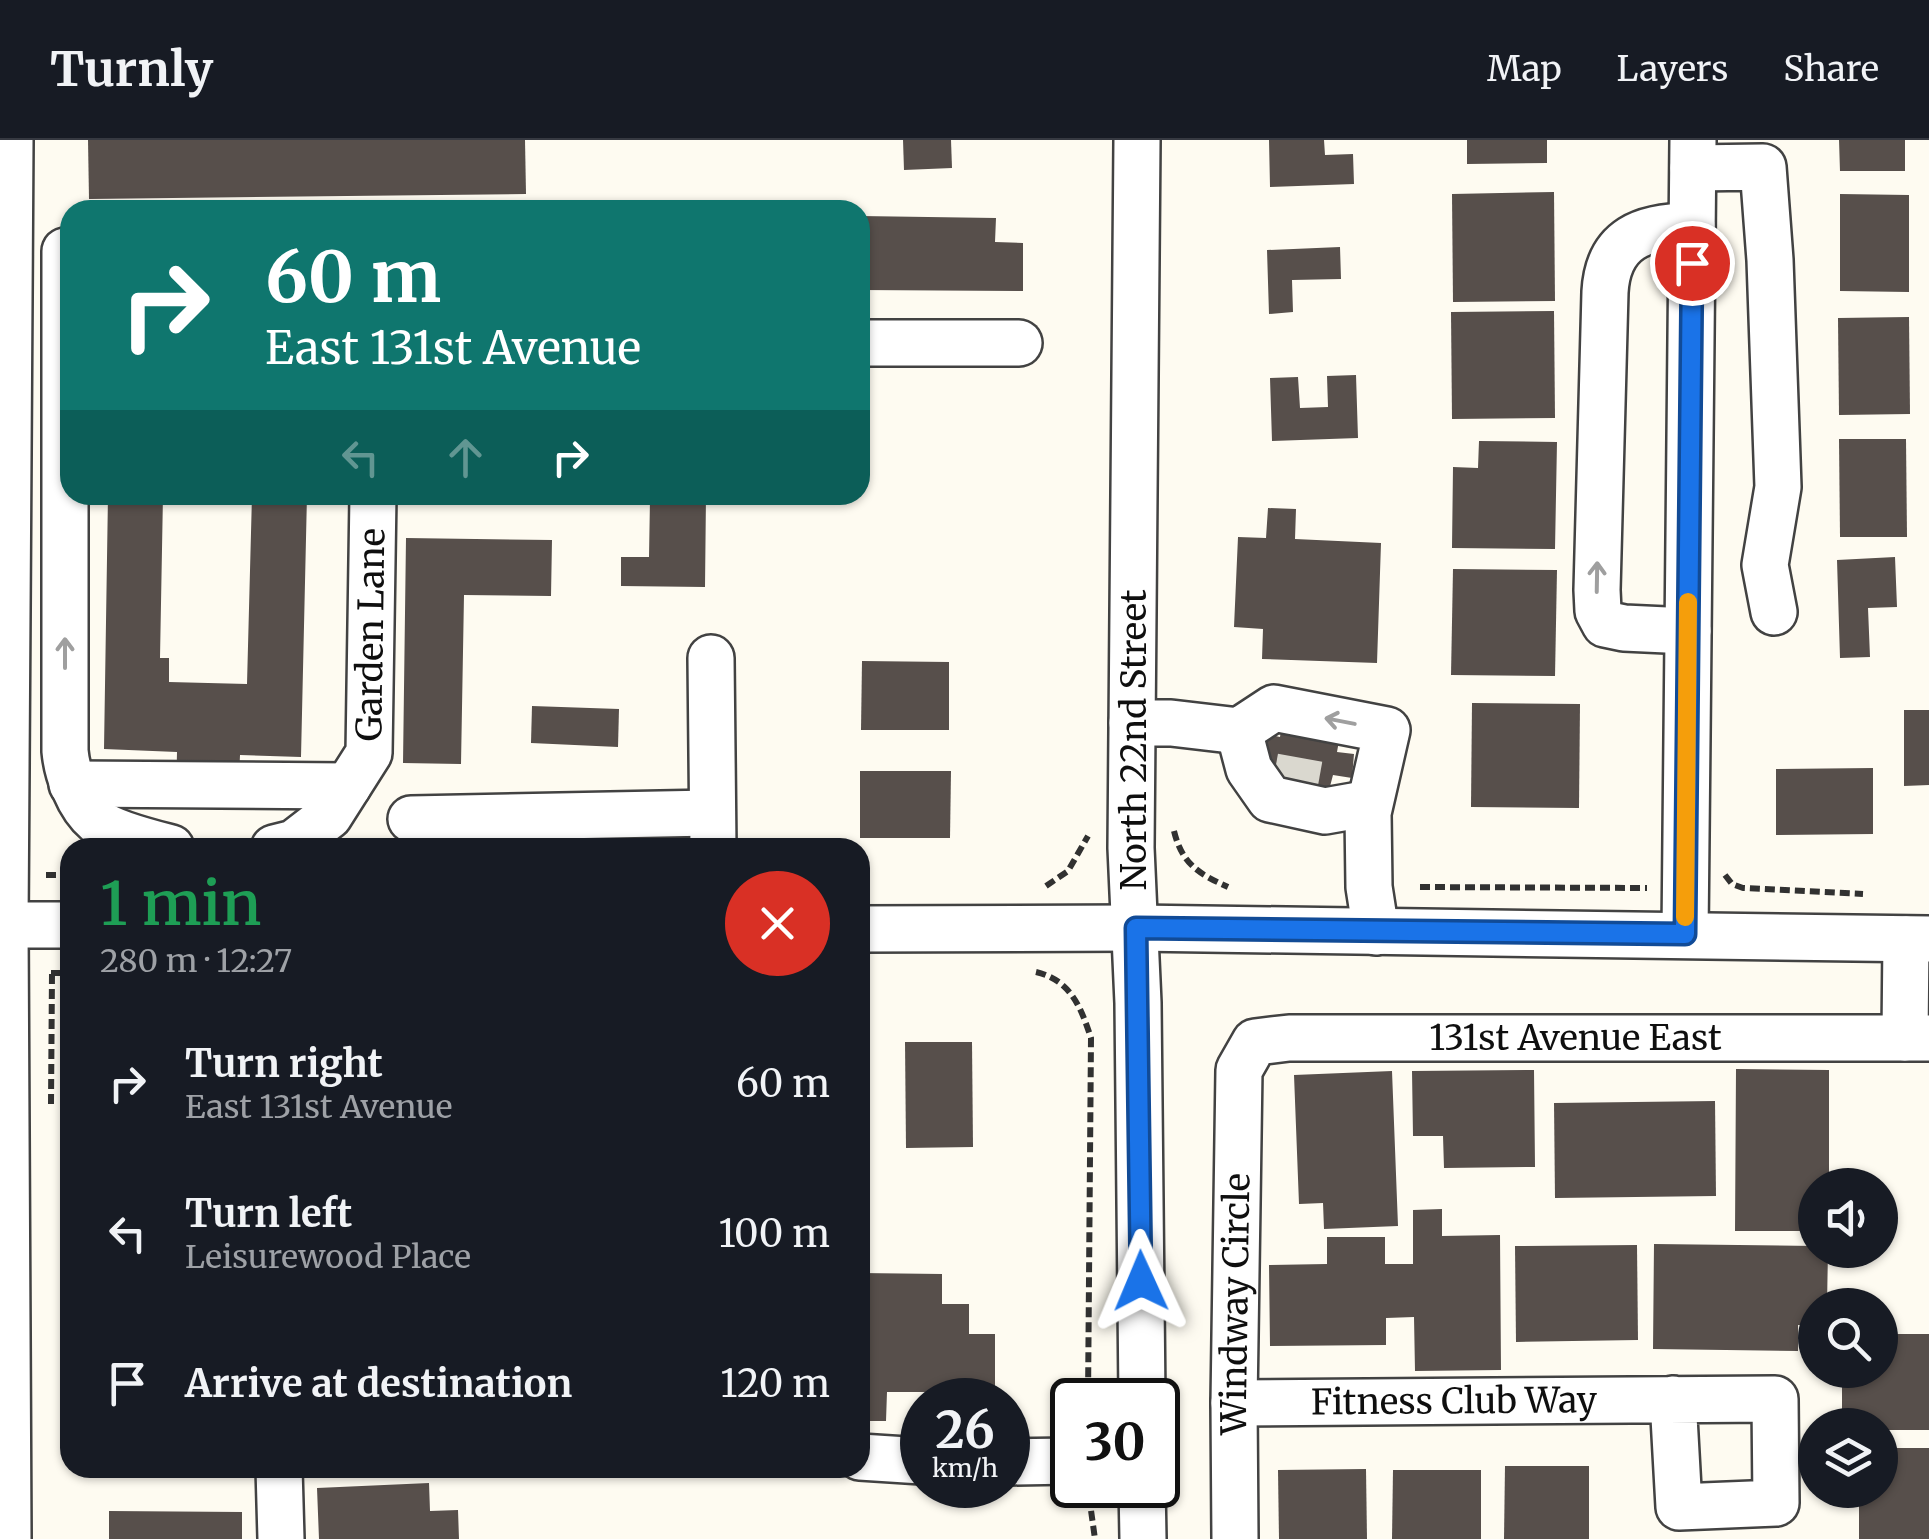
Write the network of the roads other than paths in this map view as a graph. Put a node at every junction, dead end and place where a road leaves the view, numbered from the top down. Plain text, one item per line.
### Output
1 (10, 140) edge
2 (1137, 140) edge
3 (1693, 154) edge
4 (1692, 226) junction
5 (60, 260) edge
6 (10, 264) junction
7 (870, 342) edge
8 (1019, 343) dead end
9 (65, 505) edge
10 (373, 505) edge
11 (1774, 612) dead end
12 (1688, 630) junction
13 (712, 658) dead end
14 (1132, 723) junction
15 (1254, 759) junction
16 (72, 784) junction
17 (348, 786) junction
18 (1352, 801) junction
19 (411, 819) dead end
20 (712, 830) edge
21 (460, 832) edge
22 (138, 838) edge
23 (302, 838) edge
24 (2, 925) edge
25 (60, 925) edge
26 (870, 928) edge
27 (1136, 928) junction
28 (1376, 932) junction
29 (1685, 934) junction
30 (1918, 939) edge
31 (1917, 1038) edge
32 (1239, 1070) joint
33 (4, 1333) edge
34 (1142, 1378) edge
35 (1673, 1399) dead end
36 (1234, 1404) junction
37 (870, 1458) edge
38 (900, 1460) edge
39 (279, 1478) edge
40 (1142, 1508) edge
41 (8, 1539) edge
42 (281, 1539) edge
43 (1143, 1539) edge
44 (1236, 1539) edge

1 - 6 street
2 - 14 street, North 22nd Street
3 - 4 street
3 - 11 street
4 - 12 street
12 -> 4 street
5 -> 6 street
6 - 24 street
7 - 8 street
16 -> 9 street
10 - 17 street, Garden Lane
12 - 29 street
13 - 20 street
14 - 15 street
14 - 27 street, North 22nd Street
15 - 18 street
18 -> 15 street
16 - 17 street
16 - 22 street
17 - 23 street, Garden Lane
18 - 28 street
19 - 21 street
20 - 21 street
24 - 25 street
24 - 33 street
26 - 27 street
27 - 28 street
27 - 34 street, North 22nd Street
28 - 29 street
29 - 30 street
30 - 31 street
31 - 32 street, 131st Avenue East
32 - 36 street, Windway Circle
33 - 41 street
35 - 36 street, Fitness Club Way
36 - 44 street, Windway Circle
37 - 38 street
39 - 42 street
40 - 43 street

